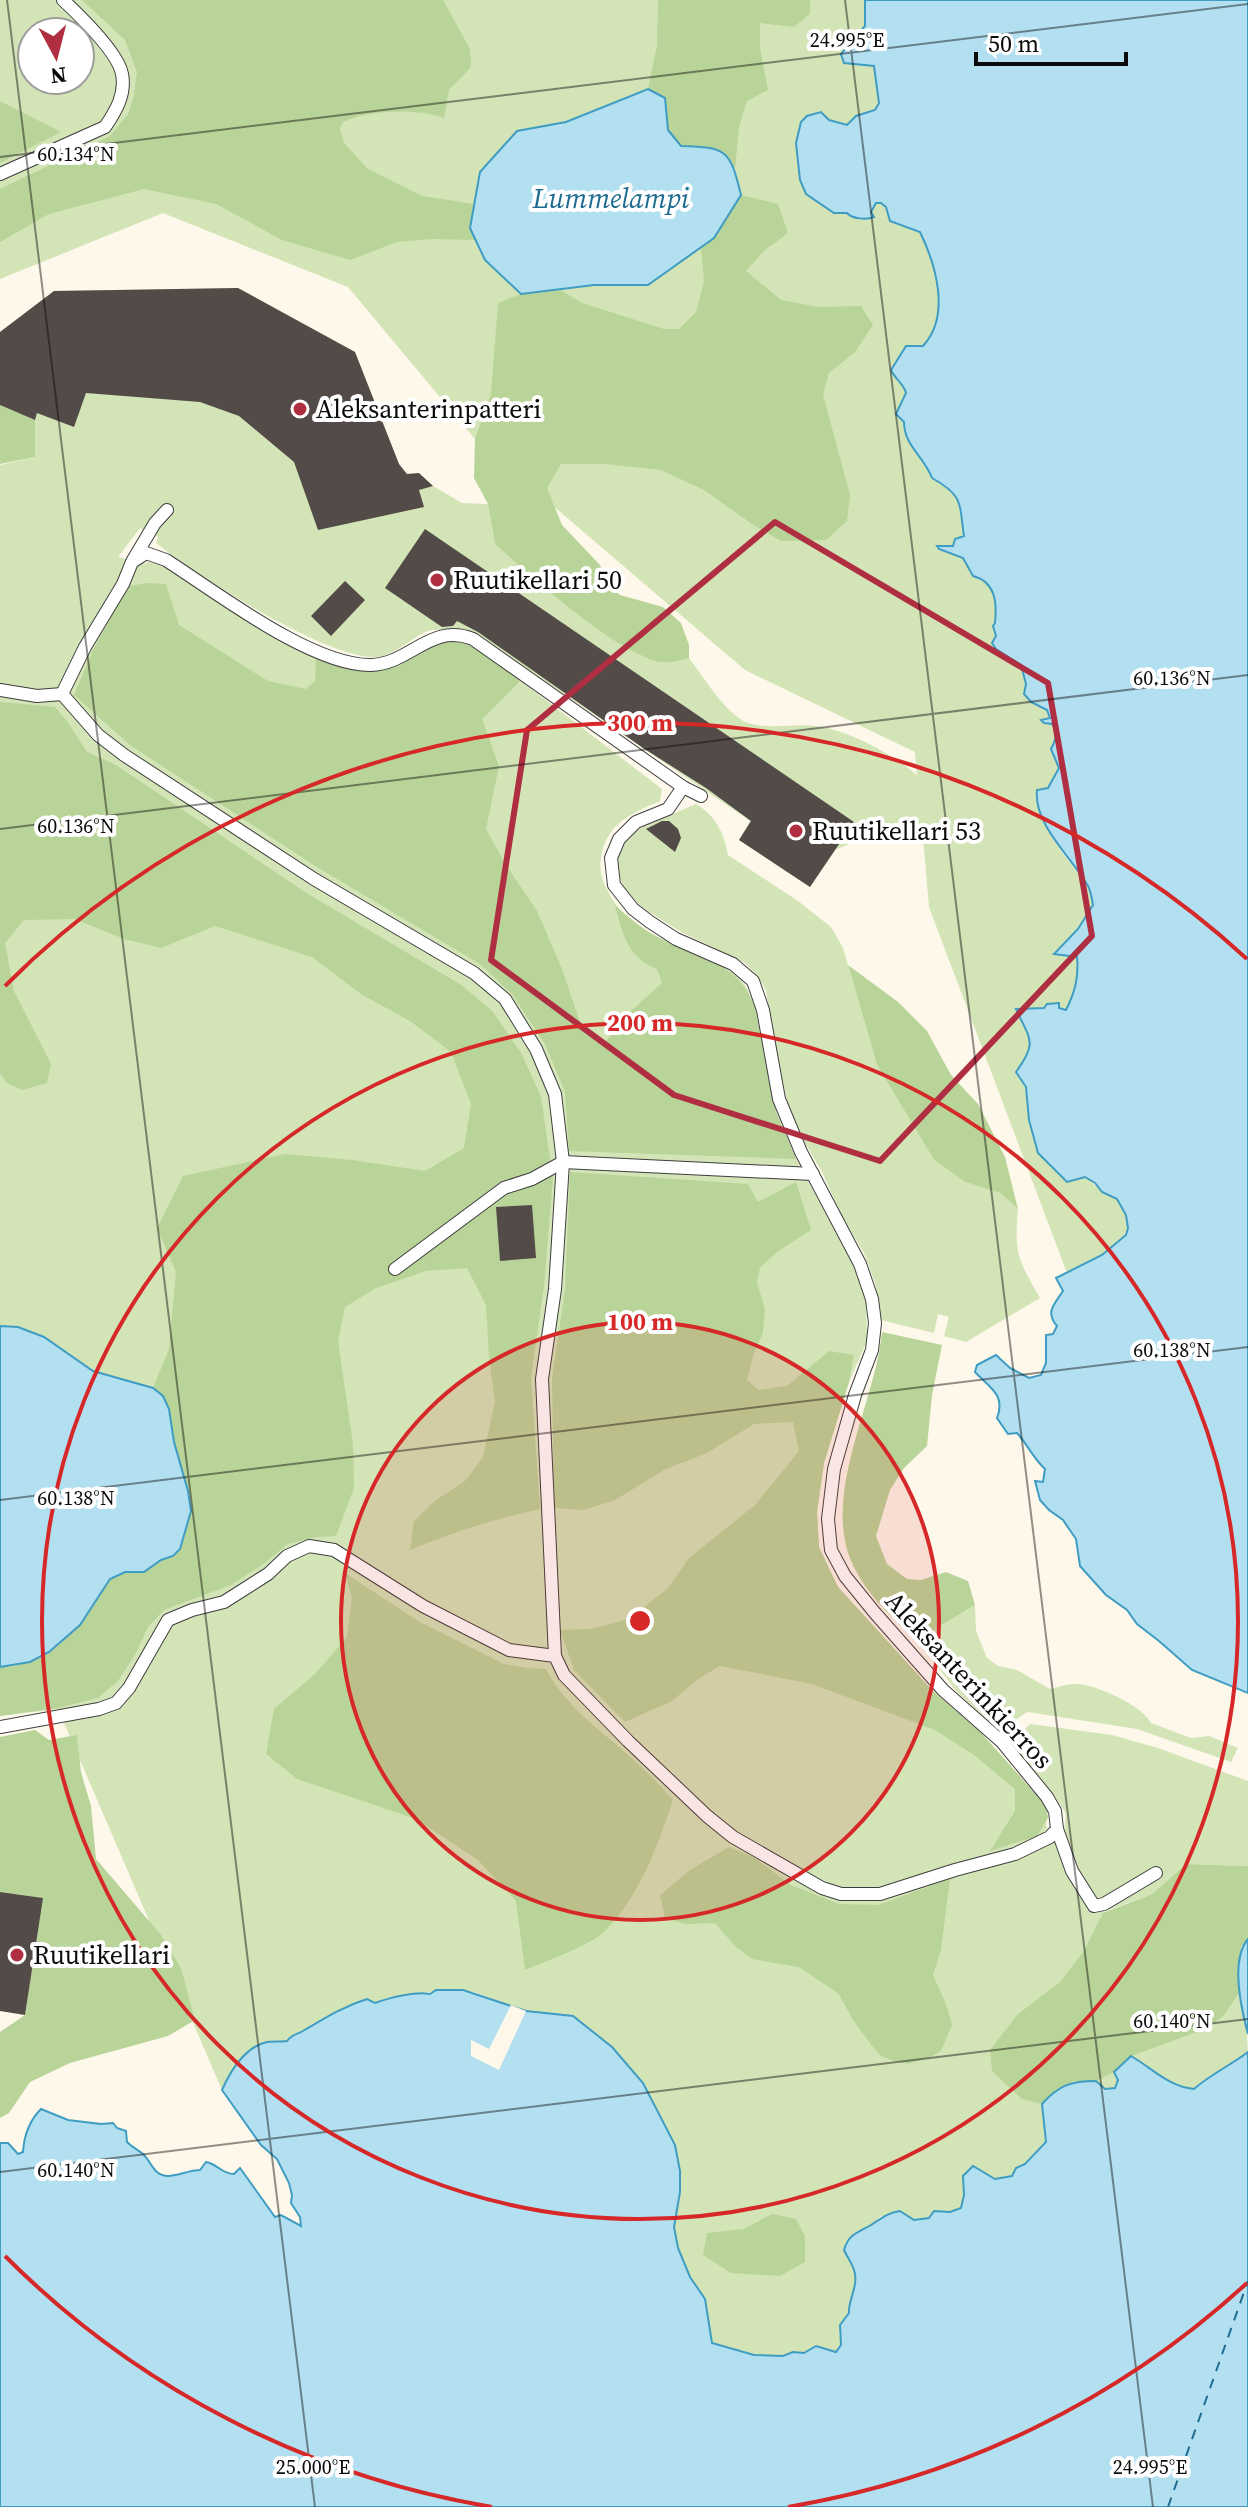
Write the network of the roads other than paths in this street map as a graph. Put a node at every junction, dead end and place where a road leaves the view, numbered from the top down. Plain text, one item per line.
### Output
1 (63, 0) edge
2 (0, 174) edge
3 (167, 510) dead end
4 (132, 562) junction
5 (0, 690) edge
6 (62, 694) junction
7 (683, 787) junction
8 (701, 796) dead end
9 (563, 1162) junction
10 (813, 1174) junction
11 (395, 1269) dead end
12 (555, 1656) junction
13 (0, 1727) edge
14 (1057, 1829) junction
15 (1156, 1873) dead end

1 - 2 lane
3 - 4 lane
4 - 6 lane
4 - 7 lane
5 - 6 lane
6 - 9 lane
7 - 8 lane
7 - 10 lane, Aleksanterinkierros
9 - 10 lane
9 - 11 lane
9 - 12 lane
10 - 14 lane, Aleksanterinkierros
12 - 13 lane
12 - 14 lane
14 - 15 lane, Aleksanterinkierros

